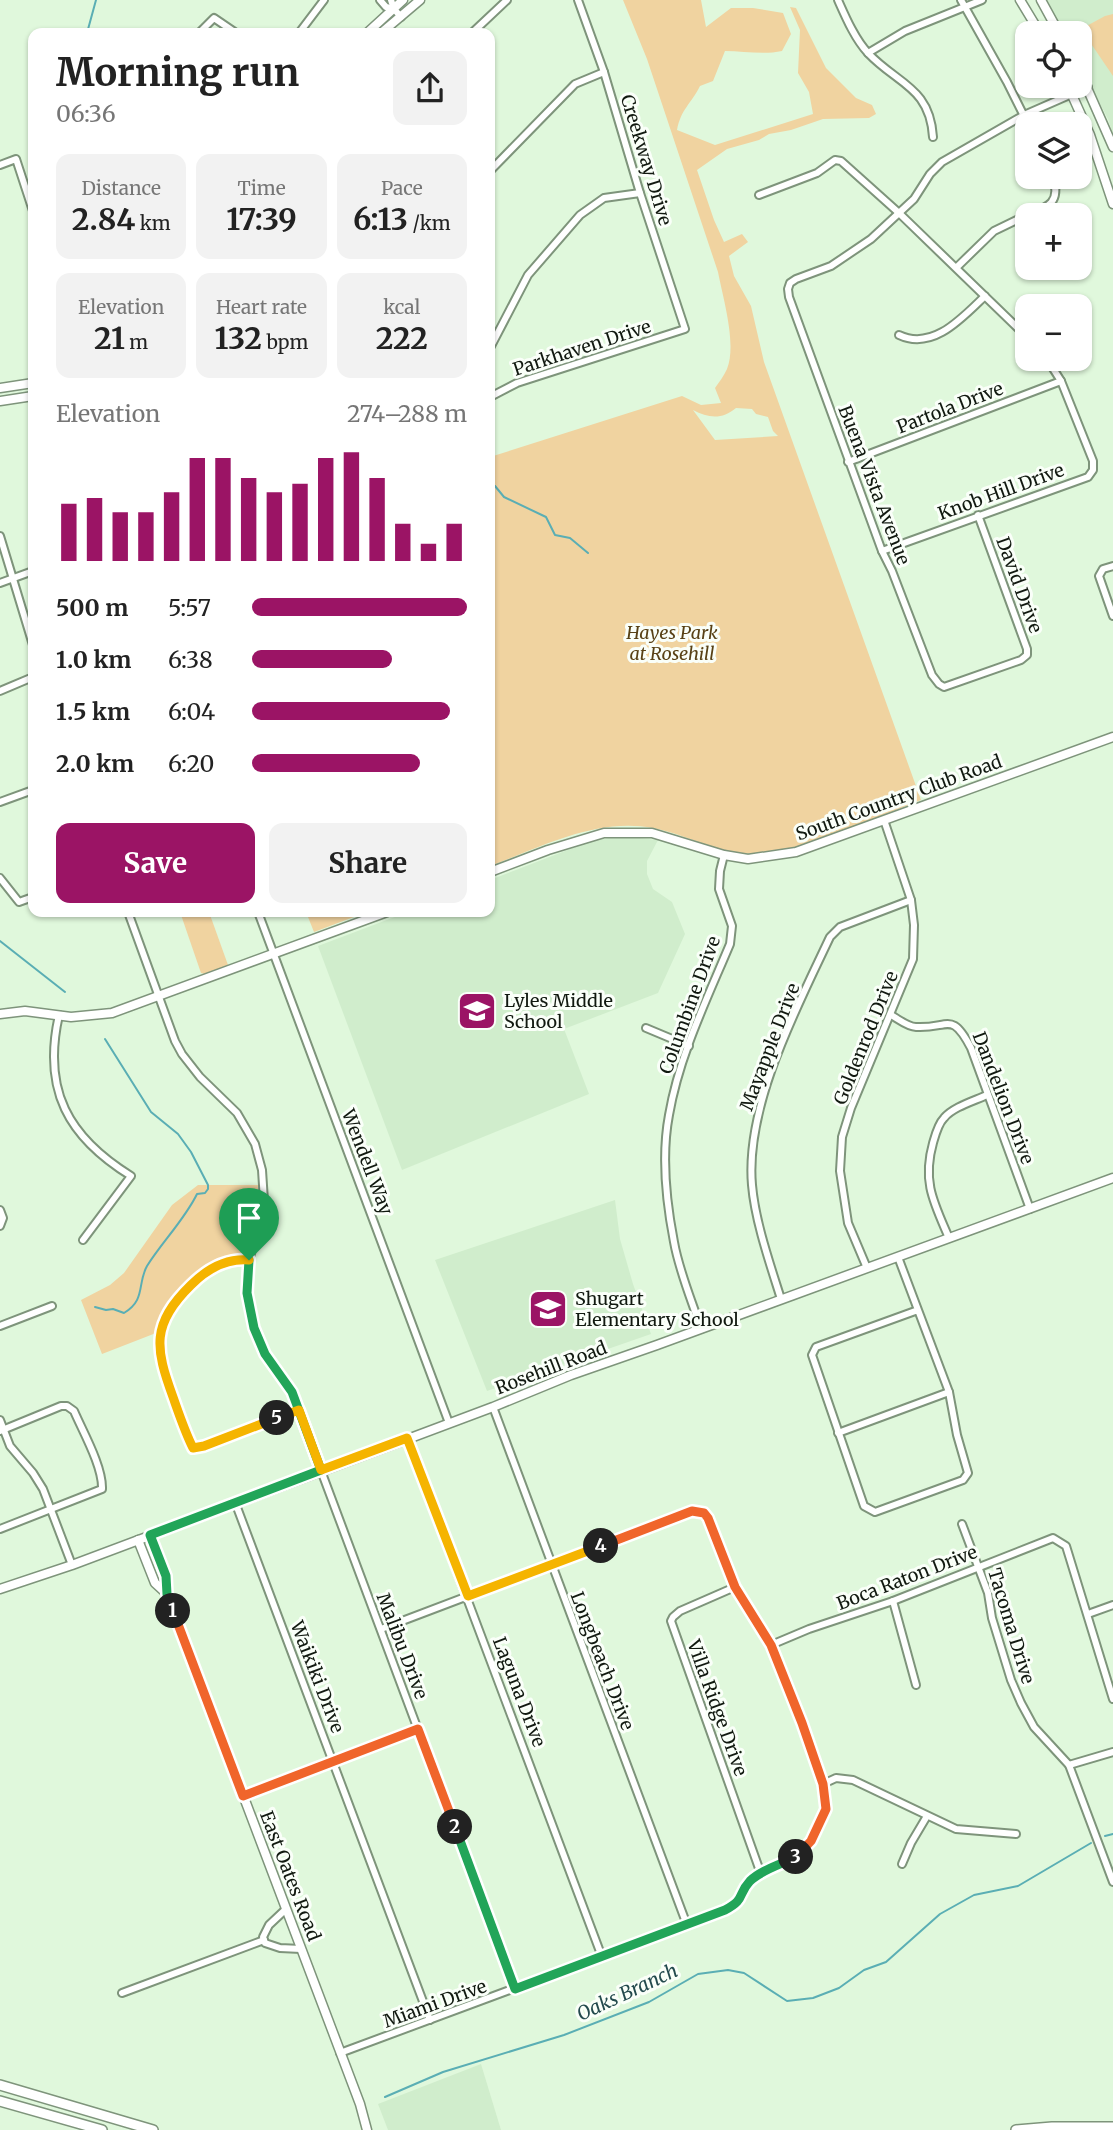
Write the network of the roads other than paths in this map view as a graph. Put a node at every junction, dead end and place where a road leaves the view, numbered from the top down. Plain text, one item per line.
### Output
1 (324, 0) edge
2 (380, 0) edge
3 (403, 0) edge
4 (420, 0) edge
5 (578, 0) edge
6 (838, 0) edge
7 (961, 0) edge
8 (982, 0) edge
9 (1020, 0) edge
10 (1041, 0) edge
11 (504, 1) edge
12 (392, 4) edge
13 (966, 8) junction
14 (401, 17) junction
15 (1033, 21) edge
16 (1052, 21) edge
17 (203, 28) edge
18 (229, 28) edge
19 (303, 28) edge
20 (371, 28) edge
21 (387, 28) edge
22 (476, 28) edge
23 (868, 53) junction
24 (604, 72) junction
25 (1092, 97) edge
26 (1054, 98) edge
27 (1074, 98) edge
28 (1022, 112) edge
29 (1029, 112) edge
30 (1015, 120) edge
31 (933, 137) dead end
32 (1113, 147) edge
33 (0, 165) edge
34 (495, 166) edge
35 (640, 193) junction
36 (759, 195) dead end
37 (28, 196) edge
38 (1112, 199) edge
39 (899, 213) junction
40 (1015, 221) edge
41 (957, 267) junction
42 (985, 296) junction
43 (1015, 325) edge
44 (685, 328) joint
45 (899, 335) dead end
46 (495, 338) edge
47 (1054, 371) edge
48 (1061, 381) junction
49 (28, 384) edge
50 (0, 387) edge
51 (495, 394) edge
52 (28, 397) edge
53 (0, 401) edge
54 (848, 462) junction
55 (978, 515) junction
56 (0, 536) edge
57 (881, 551) junction
58 (1113, 565) edge
59 (28, 573) edge
60 (13, 578) junction
61 (0, 583) edge
62 (1113, 617) edge
63 (28, 628) edge
64 (28, 679) edge
65 (939, 684) joint
66 (0, 691) edge
67 (1113, 737) edge
68 (28, 792) edge
69 (0, 802) edge
70 (884, 820) junction
71 (724, 855) junction
72 (495, 870) edge
73 (0, 878) edge
74 (28, 899) edge
75 (911, 900) junction
76 (130, 917) edge
77 (260, 917) edge
78 (374, 917) edge
79 (273, 953) junction
80 (159, 996) junction
81 (0, 1014) edge
82 (59, 1015) junction
83 (891, 1015) junction
84 (646, 1028) dead end
85 (689, 1046) junction
86 (987, 1095) junction
87 (1113, 1178) edge
88 (1030, 1209) junction
89 (0, 1210) edge
90 (1, 1226) edge
91 (949, 1238) junction
92 (83, 1240) dead end
93 (898, 1257) junction
94 (249, 1260) junction
95 (867, 1268) junction
96 (781, 1299) junction
97 (52, 1306) dead end
98 (918, 1310) junction
99 (0, 1326) edge
100 (701, 1329) junction
101 (949, 1392) junction
102 (493, 1407) junction
103 (299, 1410) junction
104 (0, 1420) edge
105 (449, 1423) junction
106 (2, 1431) edge
107 (838, 1433) junction
108 (407, 1438) junction
109 (321, 1470) junction
110 (236, 1502) junction
111 (51, 1509) junction
112 (962, 1524) dead end
113 (0, 1529) edge
114 (150, 1535) junction
115 (138, 1540) junction
116 (72, 1565) junction
117 (551, 1565) junction
118 (979, 1566) junction
119 (735, 1587) junction
120 (0, 1589) edge
121 (167, 1594) junction
122 (468, 1596) junction
123 (893, 1601) junction
124 (1113, 1605) edge
125 (1088, 1614) junction
126 (381, 1629) junction
127 (771, 1645) junction
128 (916, 1685) dead end
129 (1113, 1699) edge
130 (418, 1729) junction
131 (1113, 1752) edge
132 (334, 1761) junction
133 (1069, 1765) junction
134 (823, 1784) junction
135 (243, 1796) junction
136 (928, 1816) junction
137 (1016, 1834) dead end
138 (902, 1864) dead end
139 (761, 1874) junction
140 (1113, 1882) edge
141 (286, 1909) junction
142 (687, 1925) junction
143 (264, 1940) junction
144 (301, 1949) junction
145 (603, 1957) junction
146 (515, 1989) junction
147 (122, 1993) dead end
148 (430, 2020) junction
149 (340, 2053) junction
150 (0, 2085) edge
151 (0, 2101) edge
152 (101, 2116) junction
153 (1113, 2127) edge
154 (1052, 2129) edge
155 (100, 2130) edge
156 (153, 2130) edge
157 (368, 2130) edge
158 (1016, 2130) edge

1 - 19 street
2 - 12 street
3 - 12 street
4 - 14 street
5 - 24 street, Creekway Drive
6 - 23 street
7 - 13 street
8 - 13 street
9 - 15 street
10 - 16 street
11 - 22 street
12 - 14 street
12 - 20 street
13 - 23 street
13 - 28 street
14 - 21 street
17 - 18 street
23 - 31 street
24 - 34 street
24 - 35 street, Creekway Drive
25 - 32 street
26 - 29 street
27 - 38 street
30 - 39 street
33 - 37 street
35 - 44 street, Creekway Drive
35 - 46 street
36 - 39 street
39 - 41 street
39 - 54 street, Buena Vista Avenue
40 - 41 street
41 - 42 street
42 - 43 street
42 - 45 street
44 - 51 street, Parkhaven Drive
47 - 48 street, Knob Hill Drive
48 - 54 street, Partola Drive
48 - 55 street, Knob Hill Drive
49 - 50 street
52 - 53 street
54 - 57 street, Buena Vista Avenue
55 - 57 street, Knob Hill Drive
55 - 65 street, David Drive
56 - 60 street
57 - 65 street, Buena Vista Avenue
58 - 62 street
59 - 60 street
60 - 61 street
60 - 63 street
64 - 66 street
67 - 70 street, South Country Club Road
68 - 69 street
70 - 71 street, South Country Club Road
70 - 75 street, Goldenrod Drive
71 - 72 street, South Country Club Road
71 - 85 street, Columbine Drive
73 - 74 street
75 - 83 street, Goldenrod Drive
75 - 96 street, Mayapple Drive
76 - 80 street, Malibu Drive
77 - 79 street, Wendell Way
78 - 79 street
79 - 80 street
79 - 105 street, Wendell Way
80 - 82 street
80 - 94 street, Malibu Drive
81 - 82 street
82 - 92 street
83 - 86 street, Dandelion Drive
83 - 95 street, Goldenrod Drive
84 - 85 street
85 - 100 street, Columbine Drive
86 - 88 street, Dandelion Drive
86 - 91 street
87 - 88 street, Rosehill Road
88 - 91 street, Rosehill Road
89 - 90 street
91 - 93 street, Rosehill Road
93 - 95 street, Rosehill Road
93 - 98 street
94 - 103 street, Malibu Drive
94 - 103 street
95 - 96 street, Rosehill Road
96 - 100 street, Rosehill Road
97 - 99 street
98 - 101 street
98 - 107 street
100 - 102 street, Rosehill Road
101 - 107 street
101 - 107 street
102 - 105 street, Rosehill Road
102 - 117 street, Longbeach Drive
103 - 109 street, Malibu Drive
104 - 106 street
105 - 108 street, Rosehill Road
106 - 111 street
106 - 111 street
108 - 109 street, Rosehill Road
108 - 122 street, Laguna Drive
109 - 110 street, Rosehill Road
109 - 126 street, Malibu Drive
110 - 114 street, Rosehill Road
110 - 132 street, Waikiki Drive
111 - 113 street
111 - 116 street
112 - 118 street, Tacoma Drive
114 - 115 street, Rosehill Road
114 - 121 street, East Oates Road
115 - 116 street, Rosehill Road
115 - 121 street, East Oates Road
116 - 120 street, Rosehill Road
117 - 119 street
117 - 122 street
117 - 142 street, Longbeach Drive
118 - 123 street, Boca Raton Drive
118 - 125 street, Boca Raton Drive
118 - 133 street, Tacoma Drive
119 - 127 street
119 - 139 street, Villa Ridge Drive
121 - 135 street, East Oates Road
122 - 126 street
122 - 145 street, Laguna Drive
123 - 127 street, Boca Raton Drive
123 - 128 street
124 - 125 street
125 - 129 street
126 - 130 street, Malibu Drive
127 - 134 street
130 - 132 street
130 - 146 street, Malibu Drive
131 - 133 street
132 - 135 street
132 - 148 street, Waikiki Drive
133 - 140 street, Tacoma Drive
134 - 136 street
134 - 139 street
135 - 141 street, East Oates Road
136 - 137 street
136 - 138 street
139 - 142 street, Miami Drive
141 - 143 street
141 - 144 street, East Oates Road
142 - 145 street, Miami Drive
143 - 144 street
143 - 147 street
144 - 149 street, East Oates Road
145 - 146 street, Miami Drive
146 - 148 street, Miami Drive
148 - 149 street, Miami Drive
149 - 157 street, East Oates Road
150 - 152 main road
151 - 155 main road
152 - 155 street
152 - 156 main road
153 - 154 main road
154 - 158 main road

